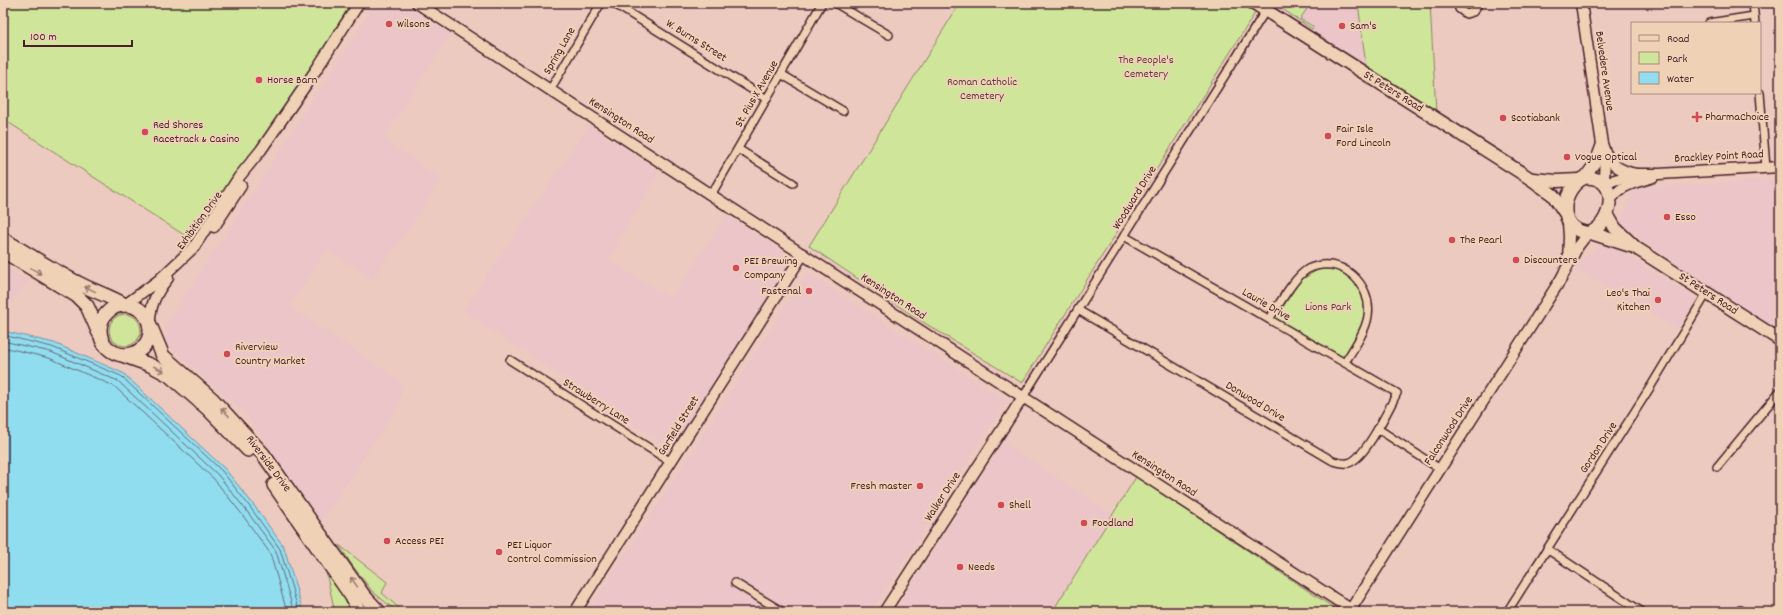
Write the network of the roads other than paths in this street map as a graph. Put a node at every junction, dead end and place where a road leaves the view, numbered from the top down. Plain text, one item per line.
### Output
1 (359, 3) edge
2 (417, 3) edge
3 (601, 3) edge
4 (613, 3) edge
5 (822, 3) edge
6 (835, 3) edge
7 (1254, 3) edge
8 (1458, 3) edge
9 (1479, 3) edge
10 (1581, 3) edge
11 (1753, 3) edge
12 (1266, 10) junction
13 (1754, 19) edge
14 (1720, 22) edge
15 (889, 35) dead end
16 (781, 74) junction
17 (550, 90) junction
18 (1760, 94) edge
19 (767, 99) junction
20 (843, 111) dead end
21 (1604, 148) junction
22 (738, 149) junction
23 (261, 150) junction
24 (1780, 167) edge
25 (1766, 168) junction
26 (1636, 174) junction
27 (1659, 174) junction
28 (1531, 179) junction
29 (1581, 179) junction
30 (793, 183) dead end
31 (1604, 183) junction
32 (710, 195) junction
33 (1608, 208) junction
34 (1566, 218) junction
35 (1589, 233) junction
36 (1124, 236) junction
37 (3, 239) edge
38 (1636, 248) junction
39 (3, 251) edge
40 (803, 254) junction
41 (1568, 267) junction
42 (1707, 293) junction
43 (125, 305) junction
44 (1078, 310) junction
45 (1269, 319) junction
46 (150, 325) junction
47 (100, 335) junction
48 (1780, 340) edge
49 (122, 355) junction
50 (510, 360) dead end
51 (1345, 362) junction
52 (1780, 391) edge
53 (1397, 392) joint
54 (1023, 397) junction
55 (1378, 429) junction
56 (671, 462) junction
57 (1717, 467) dead end
58 (1440, 469) junction
59 (1547, 549) junction
60 (735, 583) dead end
61 (1353, 611) edge
62 (359, 612) edge
63 (379, 612) edge
64 (576, 612) edge
65 (783, 612) edge
66 (884, 612) edge
67 (1507, 612) edge
68 (1642, 612) edge

1 - 23 street, Exhibition Drive
2 - 17 street, Kensington Road
3 - 17 street, Spring Lane
4 - 19 street, W. Burns Street
5 - 16 street, St. Pius X Avenue
6 - 15 street
7 - 12 main road, St Peters Road
8 - 9 street
10 - 21 street, Belvedere Avenue
11 - 13 street
12 - 28 main road, St Peters Road
12 - 36 street, Woodward Drive
13 - 14 street
16 - 19 street, St. Pius X Avenue
16 - 20 street
17 - 32 street, Kensington Road
18 - 25 street
19 - 22 street, St. Pius X Avenue
21 - 26 street
21 - 29 street, Belvedere Avenue
21 - 31 street, Belvedere Avenue
22 - 30 street
22 - 32 street, St. Pius X Avenue
23 - 43 street, Exhibition Drive
23 - 46 street, Exhibition Drive
24 - 25 street, Brackley Point Road
25 - 27 street, Brackley Point Road
26 - 27 street, Brackley Point Road
26 - 31 street, Brackley Point Road
27 - 33 street, Brackley Point Road
28 - 29 main road, St Peters Road
28 - 34 main road, St Peters Road
29 - 31 main road
29 - 34 main road
31 - 33 main road
32 - 40 street, Kensington Road
33 - 35 main road
33 - 38 main road, St Peters Road
34 - 35 main road
34 - 41 street, Falconwood Drive
35 - 38 main road, St Peters Road
35 - 41 street, Falconwood Drive
36 - 44 street, Woodward Drive
36 - 45 street, Laurie Drive
43 -> 37 highway
38 - 42 main road, St Peters Road
39 -> 47 highway
40 - 54 street, Kensington Road
40 - 56 street, Garfield Street
41 - 58 street, Falconwood Drive
42 - 48 main road, St Peters Road
42 - 59 street, Gordon Drive
43 - 46 highway
43 - 47 highway
44 - 54 street, Woodward Drive
44 - 55 street, Donwood Drive
45 - 51 street, Laurie Drive
45 - 51 street
46 - 49 highway
63 -> 46 highway, Riverside Drive
47 - 49 highway
49 -> 62 highway, Riverside Drive
50 - 56 street, Strawberry Lane
51 - 53 street, Laurie Drive
52 - 57 street
53 - 55 street, Donwood Drive
54 - 61 street, Kensington Road
54 - 66 street, Walker Drive
55 - 58 street
56 - 64 street, Garfield Street
58 - 61 street, Falconwood Drive
59 - 67 street, Gordon Drive
59 - 68 street
60 - 65 street

